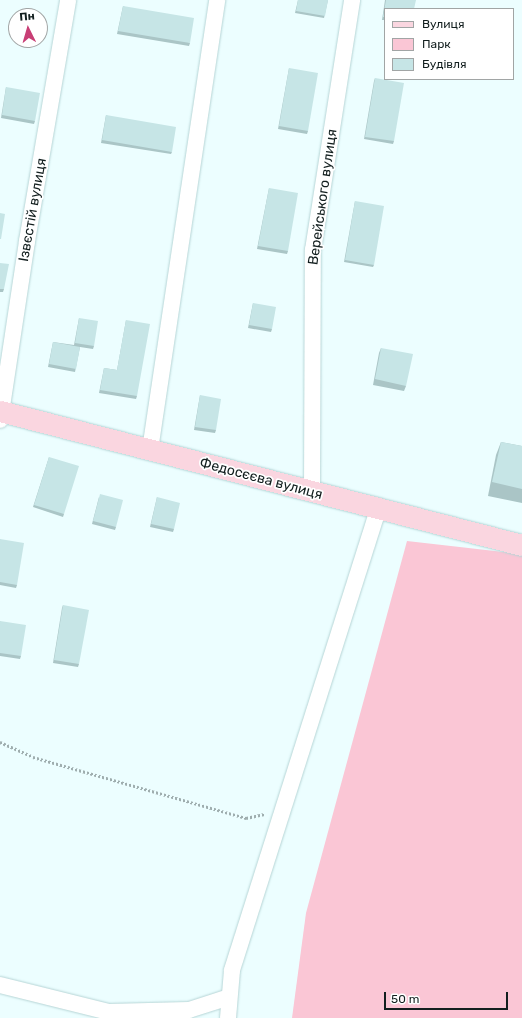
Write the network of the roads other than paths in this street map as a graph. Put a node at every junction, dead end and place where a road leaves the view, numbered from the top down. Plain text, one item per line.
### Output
1 (68, 0) edge
2 (217, 0) edge
3 (352, 0) edge
4 (1, 415) edge
5 (150, 450) junction
6 (312, 492) junction
7 (378, 510) junction
8 (522, 545) edge
9 (0, 985) edge
10 (230, 997) junction
11 (122, 1015) edge
12 (203, 1018) edge
13 (228, 1018) edge

1 - 4 street, Ізвєстій вулиця
2 - 5 street
3 - 6 street, Верейського вулиця
4 - 5 main road, Федосєєва вулиця
5 - 6 main road, Федосєєва вулиця
6 - 7 main road, Федосєєва вулиця
7 - 8 main road, Федосєєва вулиця
7 - 10 street
9 - 11 street
10 - 11 street
10 - 12 street
10 - 13 street

